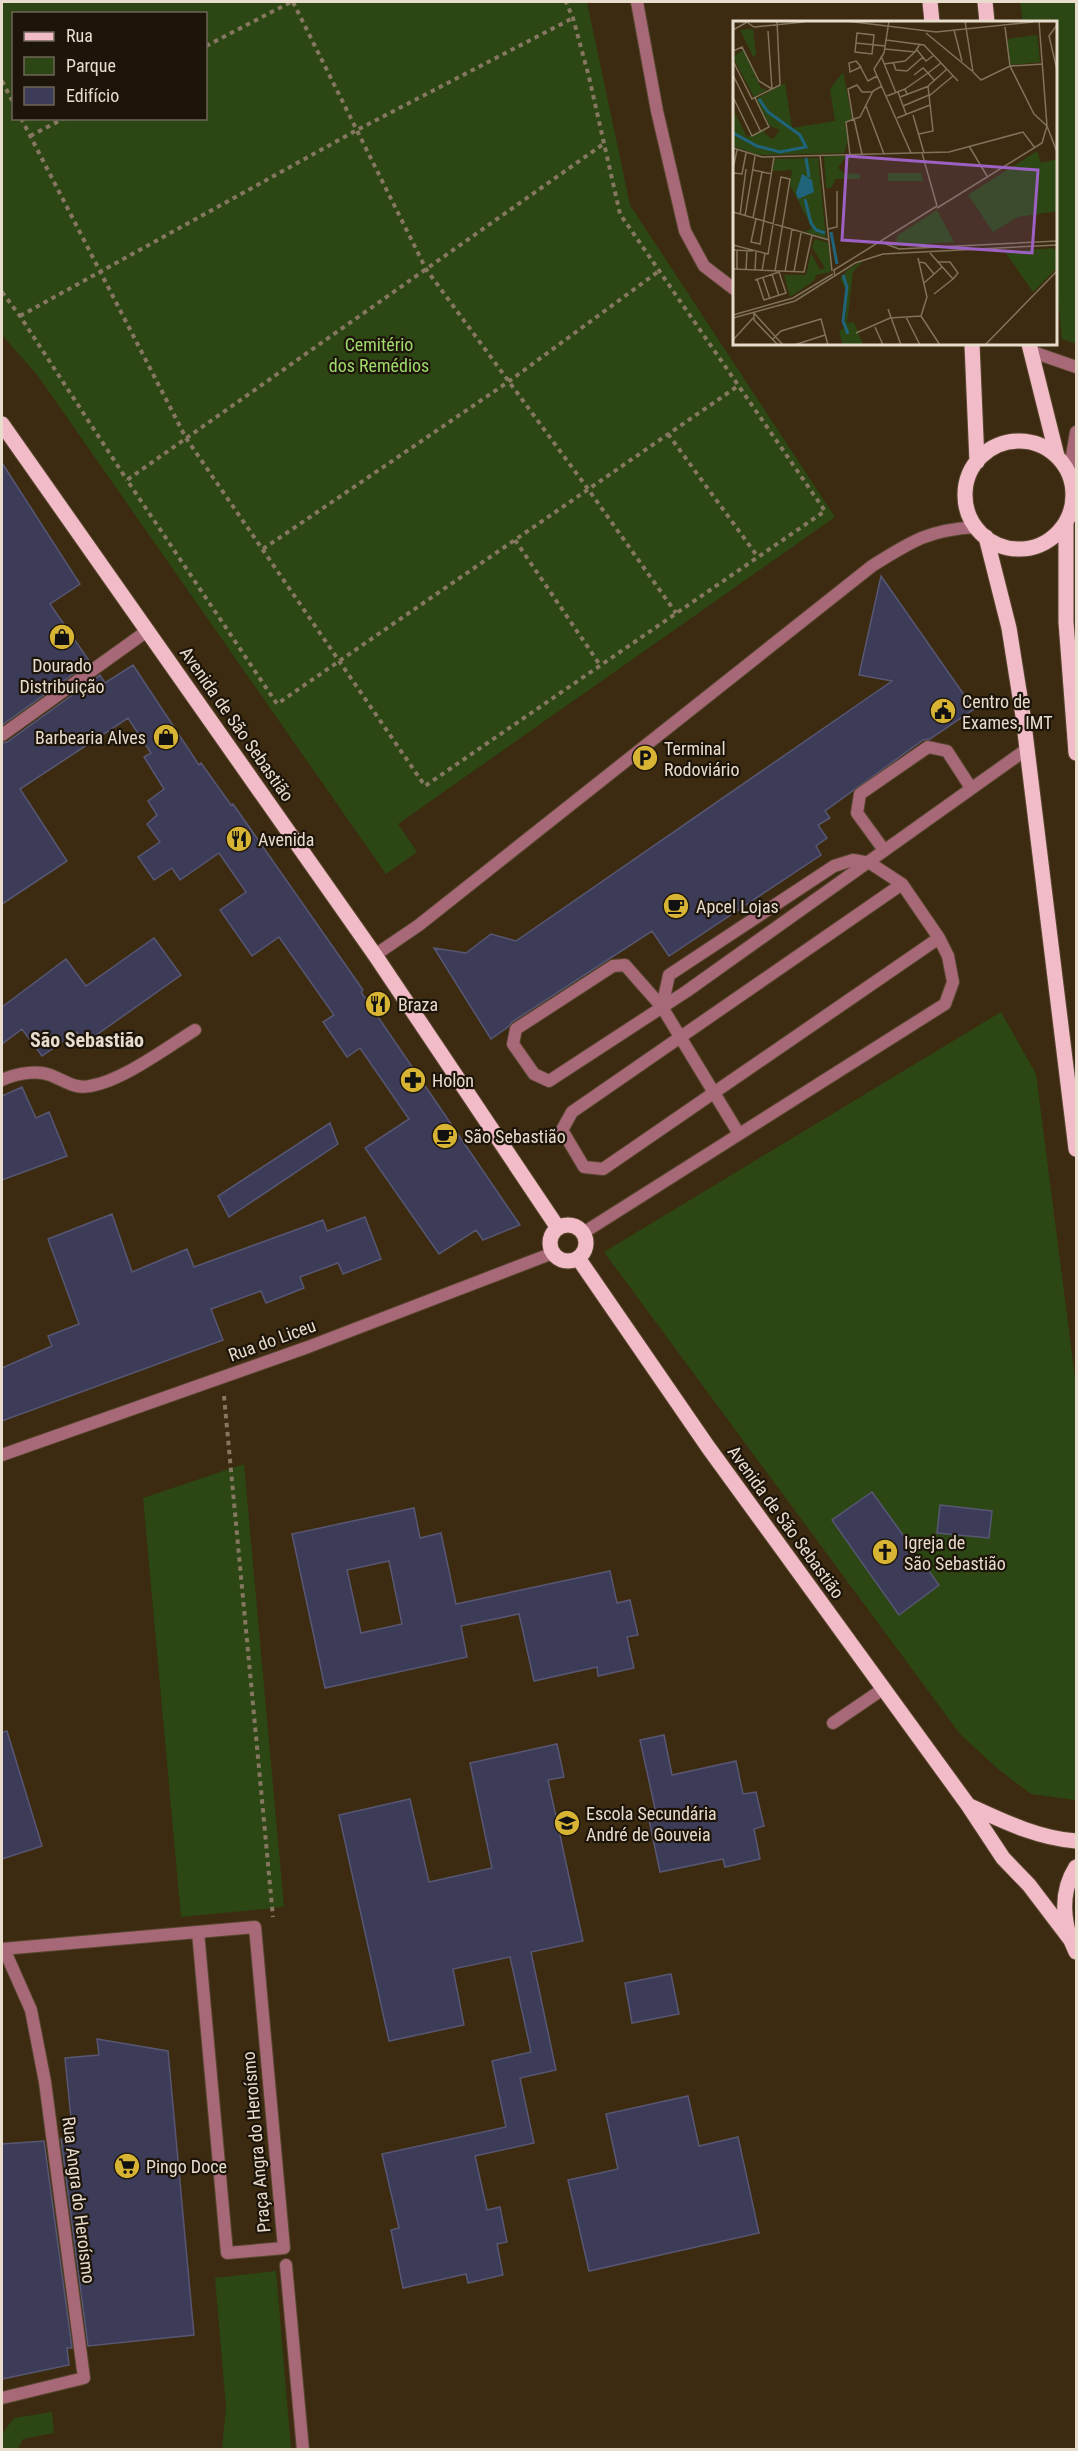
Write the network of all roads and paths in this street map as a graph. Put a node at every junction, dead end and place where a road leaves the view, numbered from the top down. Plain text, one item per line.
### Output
1 (292, 2) edge
2 (566, 2) edge
3 (637, 2) edge
4 (930, 2) edge
5 (985, 2) edge
6 (573, 18) junction
7 (932, 21) edge
8 (987, 21) edge
9 (207, 45) edge
10 (2, 81) edge
11 (12, 100) edge
12 (22, 120) edge
13 (61, 120) edge
14 (357, 130) junction
15 (30, 136) junction
16 (602, 145) junction
17 (426, 269) junction
18 (100, 271) junction
19 (659, 271) junction
20 (733, 288) edge
21 (2, 291) edge
22 (20, 316) junction
23 (972, 345) edge
24 (1029, 347) edge
25 (1077, 367) edge
26 (508, 381) junction
27 (738, 386) junction
28 (2, 424) edge
29 (1077, 432) edge
30 (668, 434) junction
31 (186, 438) junction
32 (1057, 456) junction
33 (977, 462) junction
34 (1069, 473) junction
35 (127, 480) junction
36 (588, 489) junction
37 (1065, 522) junction
38 (981, 532) junction
39 (515, 540) junction
40 (262, 549) junction
41 (758, 557) junction
42 (676, 613) junction
43 (147, 631) junction
44 (339, 661) junction
45 (600, 665) junction
46 (2, 735) edge
47 (1027, 749) junction
48 (1077, 753) edge
49 (971, 788) junction
50 (884, 850) junction
51 (870, 862) junction
52 (902, 884) junction
53 (939, 938) junction
54 (375, 955) junction
55 (662, 1007) junction
56 (195, 1030) dead end
57 (681, 1038) junction
58 (2, 1080) edge
59 (714, 1093) junction
60 (739, 1134) junction
61 (1077, 1149) edge
62 (558, 1228) junction
63 (583, 1233) junction
64 (553, 1253) junction
65 (578, 1258) junction
66 (222, 1377) junction
67 (2, 1455) edge
68 (883, 1689) junction
69 (833, 1723) dead end
70 (968, 1805) junction
71 (1077, 1841) edge
72 (1077, 1868) edge
73 (274, 1928) dead end
74 (198, 1932) junction
75 (1073, 1945) edge
76 (3, 1949) edge
77 (286, 2265) dead end
78 (2, 2398) edge
79 (303, 2450) edge

1 - 9 path
1 - 14 path
2 - 6 path
3 - 20 street
4 - 7 main road
5 - 8 main road
6 - 14 path
6 - 16 path
10 - 11 path
12 - 15 path
13 - 15 path
14 - 17 path
14 - 18 path
15 - 18 path
16 - 17 path
16 - 19 path
17 - 26 path
17 - 31 path
18 - 22 path
18 - 31 path
19 - 26 path
19 - 27 path
21 - 22 path
22 - 35 path
23 - 33 main road
24 - 25 street
24 - 32 main road
26 - 36 path
26 - 40 path
27 - 30 path
27 - 41 path
28 - 43 main road, Avenida de São Sebastião
29 - 34 street
30 - 36 path
30 - 41 path
31 - 35 path
31 - 40 path
32 - 33 main road
32 - 34 main road
33 - 38 main road
34 - 37 main road
35 - 44 path
36 - 39 path
36 - 42 path
37 - 38 main road
37 - 48 main road
38 - 47 main road
38 - 54 street
39 - 44 path
39 - 45 path
40 - 44 path
41 - 42 path
42 - 45 path
43 - 46 street
43 - 54 main road, Avenida de São Sebastião
44 - 45 path
47 - 49 street
47 - 61 main road
49 - 50 street
49 - 50 street
50 - 51 street
51 - 52 street
51 - 55 street
51 - 55 street
52 - 53 street
52 - 57 street
53 - 59 street
53 - 60 street
54 - 62 main road, Avenida de São Sebastião
55 - 55 street
55 - 57 street
56 - 58 street
57 - 59 street
57 - 59 street
59 - 60 street
60 - 63 street
62 - 63 main road
62 - 64 main road
63 - 65 main road
64 - 65 main road
64 - 66 street, Rua do Liceu
65 - 68 main road, Avenida de São Sebastião
66 - 67 street, Rua do Liceu
66 - 73 path
68 - 69 street
68 - 70 main road, Avenida de São Sebastião
70 - 71 main road, Avenida de São Sebastião
70 - 75 main road, Avenida de São Sebastião
72 - 75 main road
74 - 74 street, Praça Angra do Heroísmo
74 - 76 street
76 - 78 street, Rua Angra do Heroísmo
77 - 79 street

